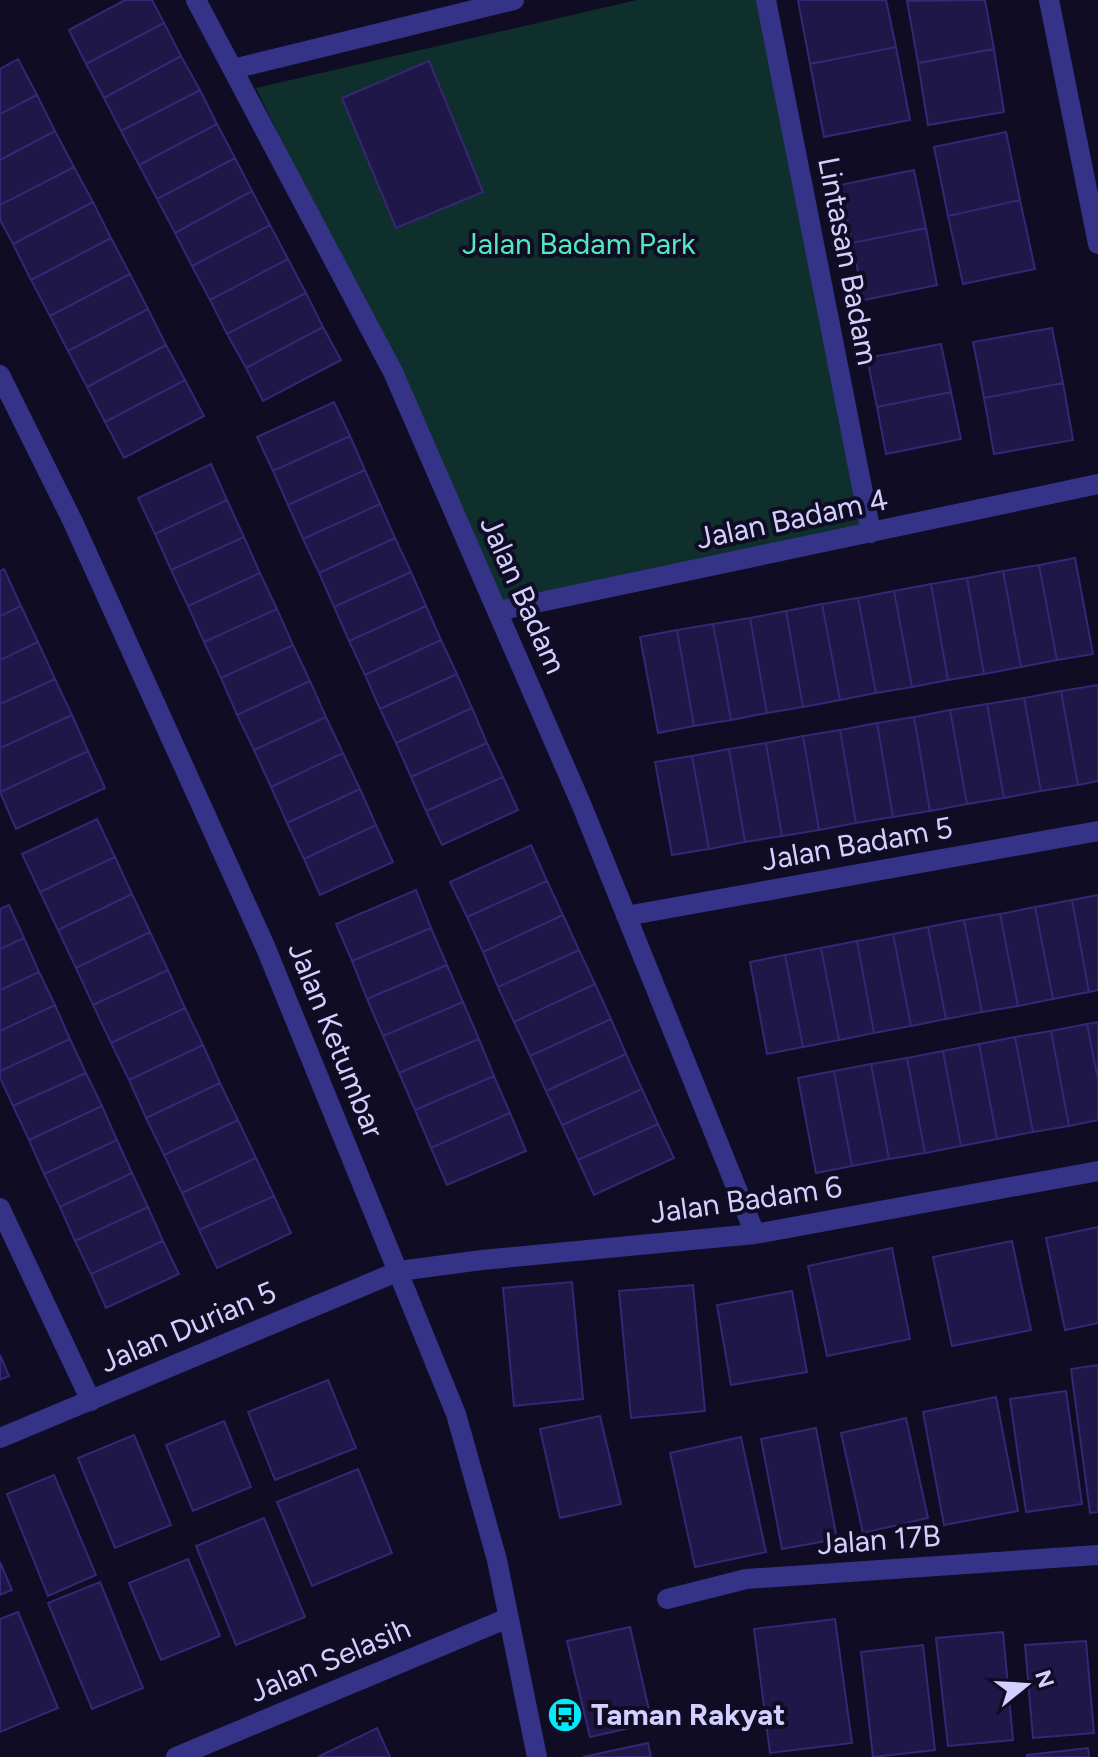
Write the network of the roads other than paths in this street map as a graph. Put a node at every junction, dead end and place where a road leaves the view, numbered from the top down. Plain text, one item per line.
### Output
1 (196, 0) edge
2 (514, 0) edge
3 (766, 0) edge
4 (1049, 0) edge
5 (233, 69) junction
6 (1094, 208) edge
7 (1098, 244) edge
8 (0, 375) edge
9 (1098, 484) edge
10 (871, 533) junction
11 (498, 611) junction
12 (1098, 831) edge
13 (626, 916) junction
14 (1098, 1171) edge
15 (0, 1208) edge
16 (755, 1234) junction
17 (399, 1271) junction
18 (91, 1401) junction
19 (0, 1438) edge
20 (1098, 1555) edge
21 (667, 1599) dead end
22 (508, 1618) junction
23 (176, 1757) edge
24 (537, 1757) edge

1 - 5 street, Jalan Badam
2 - 5 street
3 - 10 street, Lintasan Badam
4 - 6 street
5 - 11 street, Jalan Badam
6 - 7 street
8 - 17 street, Jalan Ketumbar
9 - 10 street, Jalan Badam 4
10 - 11 street, Jalan Badam 4
11 - 13 street, Jalan Badam
12 - 13 street, Jalan Badam 5
13 - 16 street, Jalan Badam
14 - 16 street, Jalan Badam 6
15 - 18 street
16 - 17 street, Jalan Badam 6
17 - 18 street, Jalan Durian 5
17 - 22 street, Jalan Ketumbar
18 - 19 street, Jalan Durian 5
20 - 21 street, Jalan 17B
22 - 23 street, Jalan Selasih
22 - 24 street, Jalan Ketumbar

